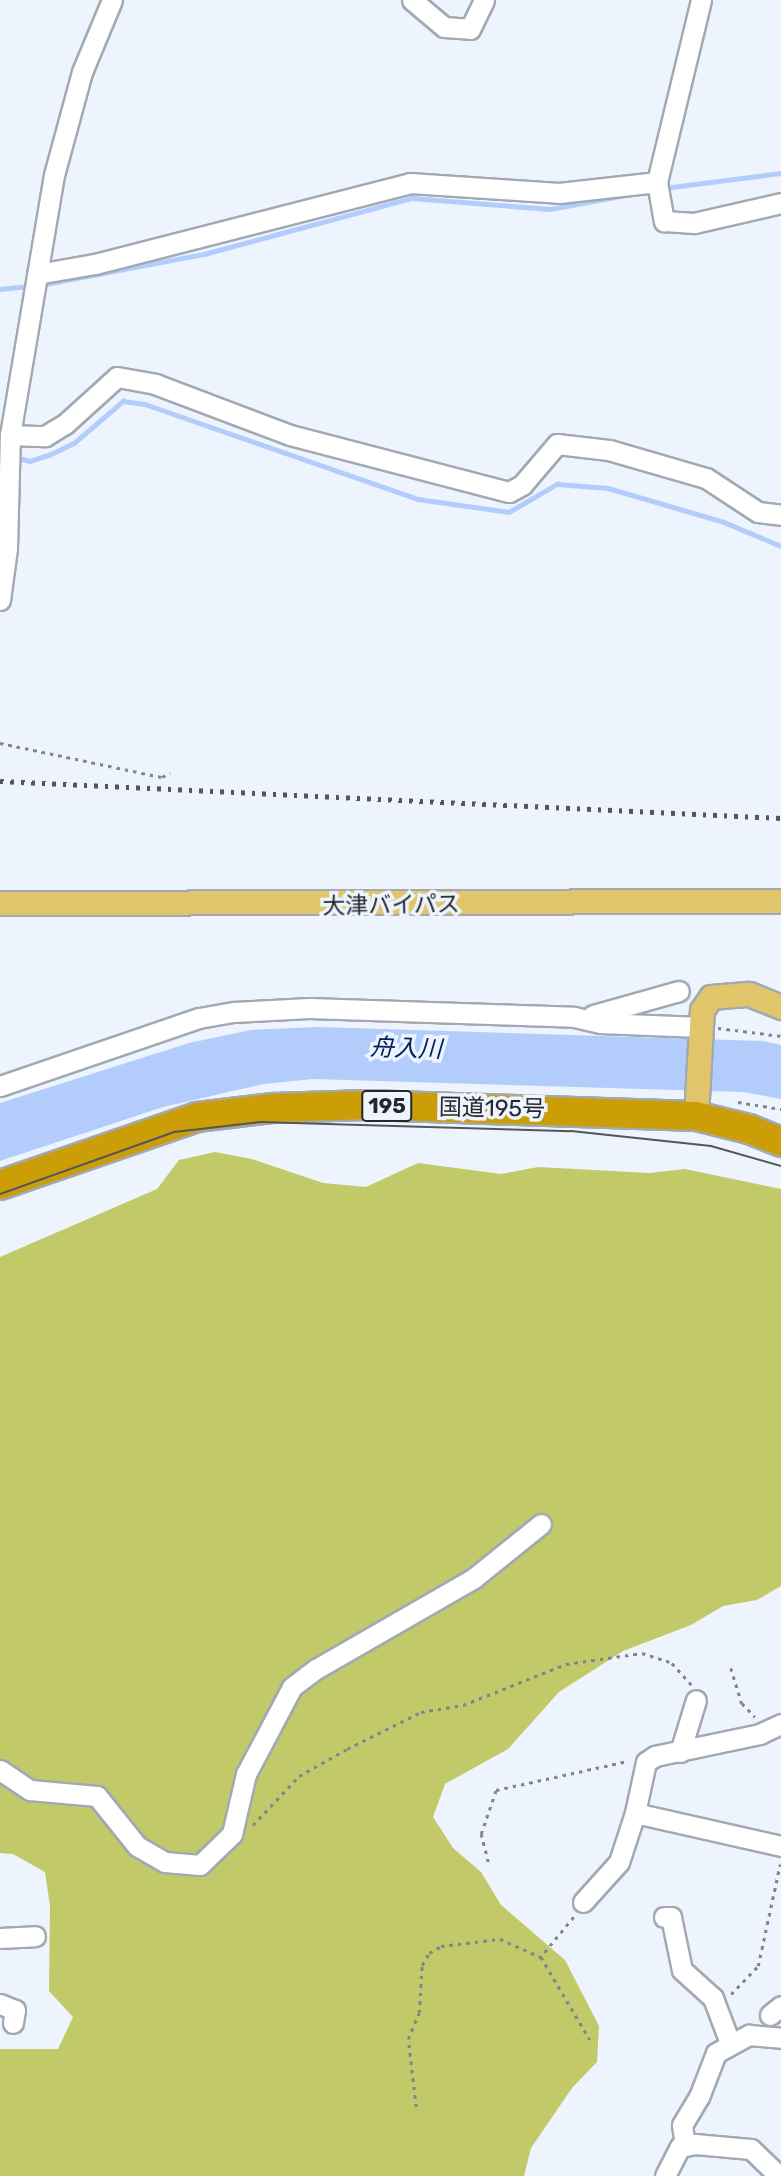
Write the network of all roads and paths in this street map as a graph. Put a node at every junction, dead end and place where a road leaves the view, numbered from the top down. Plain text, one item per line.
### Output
1 (111, 0) edge
2 (412, 0) edge
3 (484, 0) edge
4 (701, 0) edge
5 (657, 182) junction
6 (781, 203) edge
7 (37, 274) junction
8 (10, 435) junction
9 (781, 515) edge
10 (0, 600) edge
11 (0, 743) edge
12 (170, 773) dead end
13 (781, 901) edge
14 (0, 903) edge
15 (679, 991) dead end
16 (781, 1007) edge
17 (574, 1017) junction
18 (701, 1030) junction
19 (781, 1036) edge
20 (0, 1086) edge
21 (697, 1104) junction
22 (781, 1142) edge
23 (0, 1185) edge
24 (541, 1524) dead end
25 (732, 1668) dead end
26 (696, 1700) joint
27 (781, 1724) edge
28 (760, 1734) junction
29 (680, 1752) junction
30 (655, 1756) junction
31 (0, 1770) edge
32 (635, 1813) junction
33 (232, 1834) junction
34 (781, 1846) edge
35 (781, 1858) edge
36 (488, 1862) dead end
37 (583, 1902) joint
38 (664, 1917) dead end
39 (35, 1936) dead end
40 (0, 1938) edge
41 (541, 1957) junction
42 (0, 2004) edge
43 (716, 2009) junction
44 (13, 2023) dead end
45 (781, 2038) edge
46 (590, 2040) dead end
47 (730, 2043) junction
48 (416, 2107) dead end
49 (685, 2146) junction
50 (665, 2176) edge
51 (779, 2176) edge

1 - 7 street
2 - 3 street
4 - 5 street
5 - 6 street
5 - 7 street
7 - 8 street
8 - 9 street
8 - 10 street
11 - 12 path
13 - 14 main road, 大津バイパス
15 - 17 street
16 - 18 main road
17 - 18 street
17 - 20 street
18 - 19 path
18 - 21 main road
21 - 22 highway, 国道195号 / 195
21 - 23 highway, 国道195号 / 195
24 - 33 street
25 - 28 path
26 - 29 street
26 - 33 path
27 - 28 street
28 - 29 street
29 - 30 street
30 - 32 street
30 - 36 path
31 - 33 street
32 - 34 street
32 - 37 street
35 - 43 path
37 - 41 path
38 - 43 street
39 - 40 street
41 - 46 path
41 - 48 path
42 - 44 street
43 - 47 street
45 - 47 street
47 - 49 street
49 - 50 street
49 - 51 street

